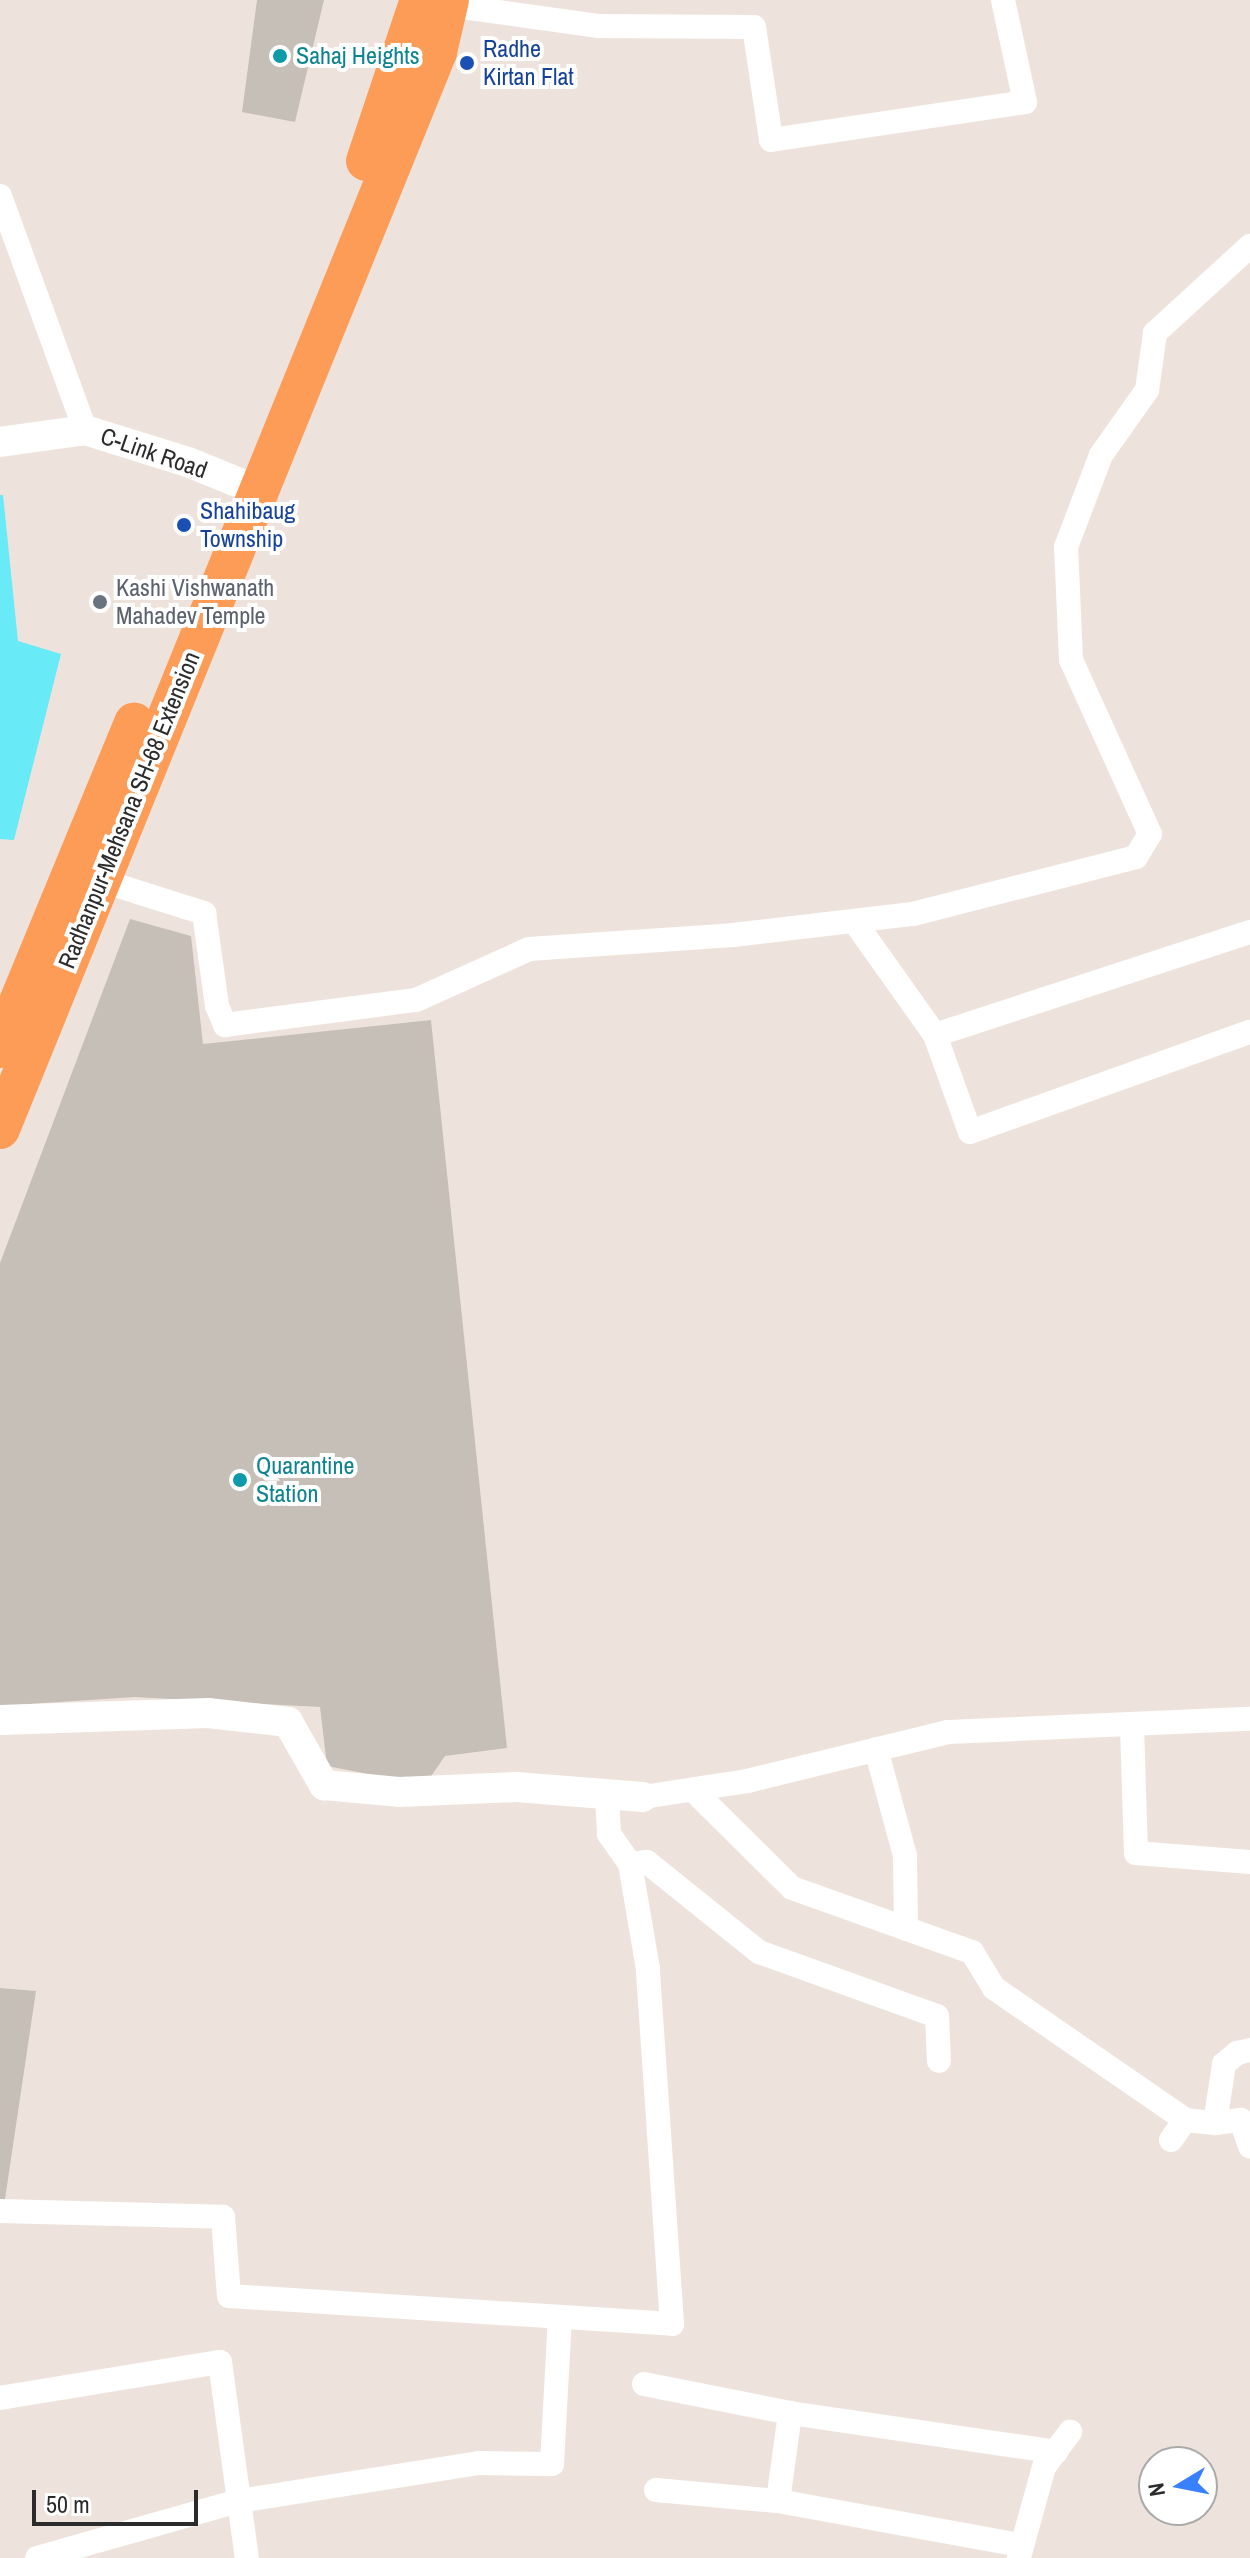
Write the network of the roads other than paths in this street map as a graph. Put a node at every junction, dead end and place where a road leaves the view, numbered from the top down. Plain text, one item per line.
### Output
1 (1003, 0) edge
2 (439, 2) edge
3 (0, 196) edge
4 (1250, 246) edge
5 (85, 430) junction
6 (0, 442) edge
7 (247, 486) junction
8 (86, 876) junction
9 (854, 921) junction
10 (1250, 932) edge
11 (1250, 1032) edge
12 (935, 1035) junction
13 (0, 1048) edge
14 (0, 1129) edge
15 (1250, 1719) edge
16 (0, 1720) edge
17 (1132, 1726) junction
18 (876, 1749) junction
19 (693, 1790) junction
20 (607, 1797) junction
21 (643, 1797) joint
22 (1250, 1862) edge
23 (630, 1864) junction
24 (906, 1929) junction
25 (1250, 2050) edge
26 (939, 2061) dead end
27 (1215, 2123) junction
28 (1250, 2146) edge
29 (0, 2211) edge
30 (560, 2317) junction
31 (644, 2384) dead end
32 (0, 2398) edge
33 (790, 2413) junction
34 (656, 2490) dead end
35 (239, 2501) junction
36 (778, 2501) junction
37 (1019, 2551) edge
38 (37, 2558) edge
39 (247, 2558) edge

1 - 2 street
2 - 7 highway, Radhanpur-Mehsana SH-68 Extension
3 - 5 street
4 - 9 street
5 - 6 street, C-Link Road
5 - 7 street, C-Link Road
7 - 8 highway, Radhanpur-Mehsana SH-68 Extension
8 - 9 street
8 - 13 highway
8 - 14 highway, Radhanpur-Mehsana SH-68 Extension
9 - 12 street
10 - 12 street
11 - 12 street
15 - 17 street
16 - 20 street
17 - 18 street
17 - 22 street
18 - 19 street
18 - 24 street
19 - 21 street
19 - 24 street
20 - 21 street
20 - 23 street
23 - 26 street
23 - 30 street
24 - 27 street
25 - 27 street
27 - 28 street
29 - 30 street
30 - 35 street
31 - 33 street
32 - 35 street
33 - 36 street
33 - 37 street
34 - 36 street
35 - 38 street
35 - 39 street
36 - 37 street

